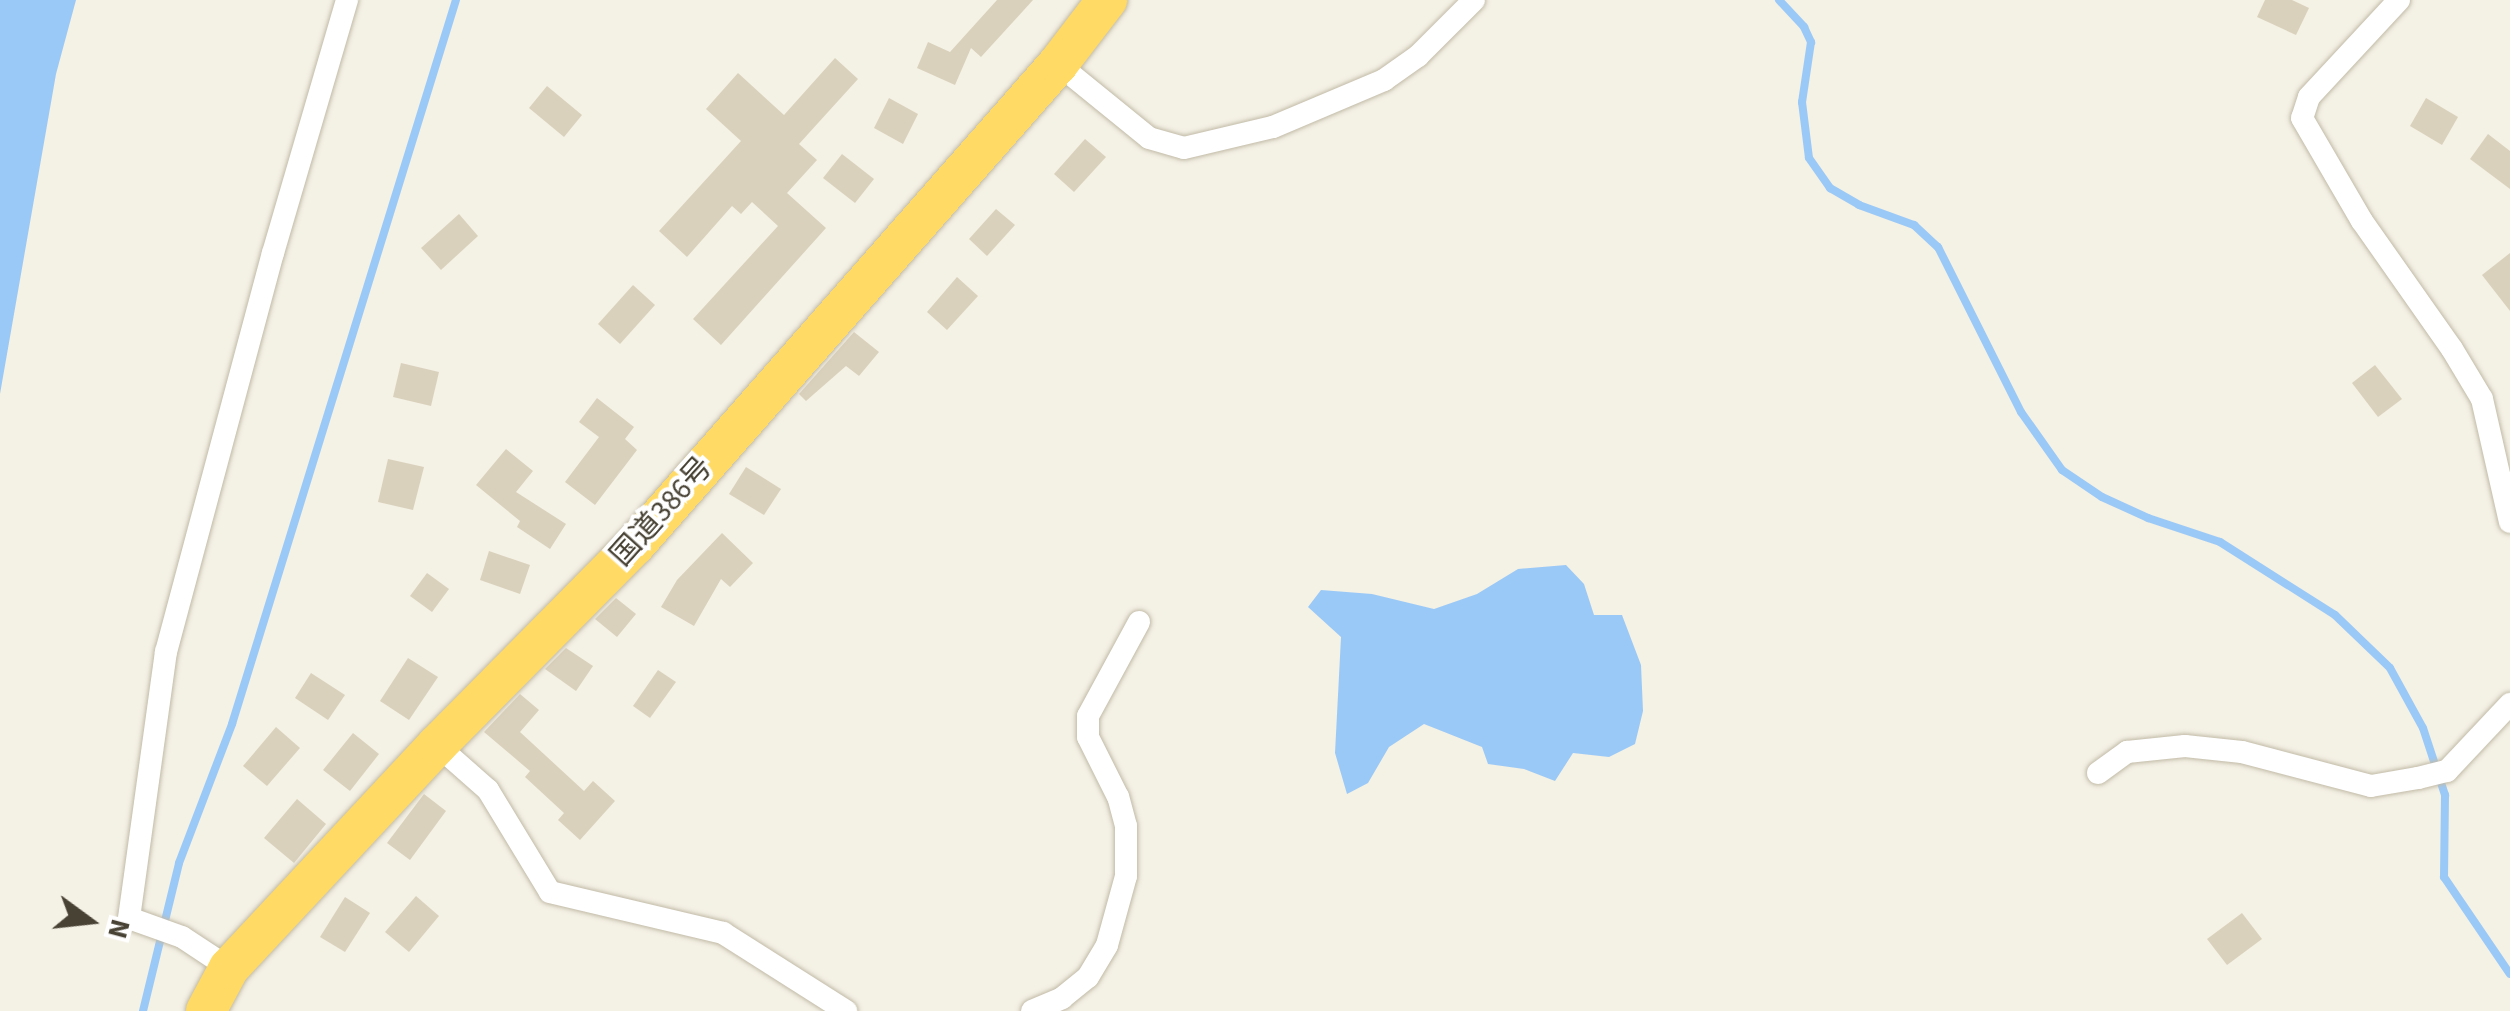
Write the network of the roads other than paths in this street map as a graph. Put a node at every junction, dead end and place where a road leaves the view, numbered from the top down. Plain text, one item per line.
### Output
1 (347, 0) edge
2 (1107, 0) edge
3 (1474, 0) edge
4 (2399, 0) edge
5 (1058, 64) junction
6 (2510, 522) edge
7 (1138, 622) dead end
8 (2510, 704) edge
9 (437, 746) junction
10 (2098, 773) dead end
11 (228, 968) junction
12 (206, 1011) edge
13 (846, 1011) edge
14 (1032, 1011) edge

1 - 11 street
2 - 5 highway, 国道386号
3 - 5 street
4 - 6 street
5 - 9 highway, 国道386号
7 - 14 street
8 - 10 street
9 - 11 highway, 国道386号
9 - 13 street
11 - 12 highway, 国道386号

